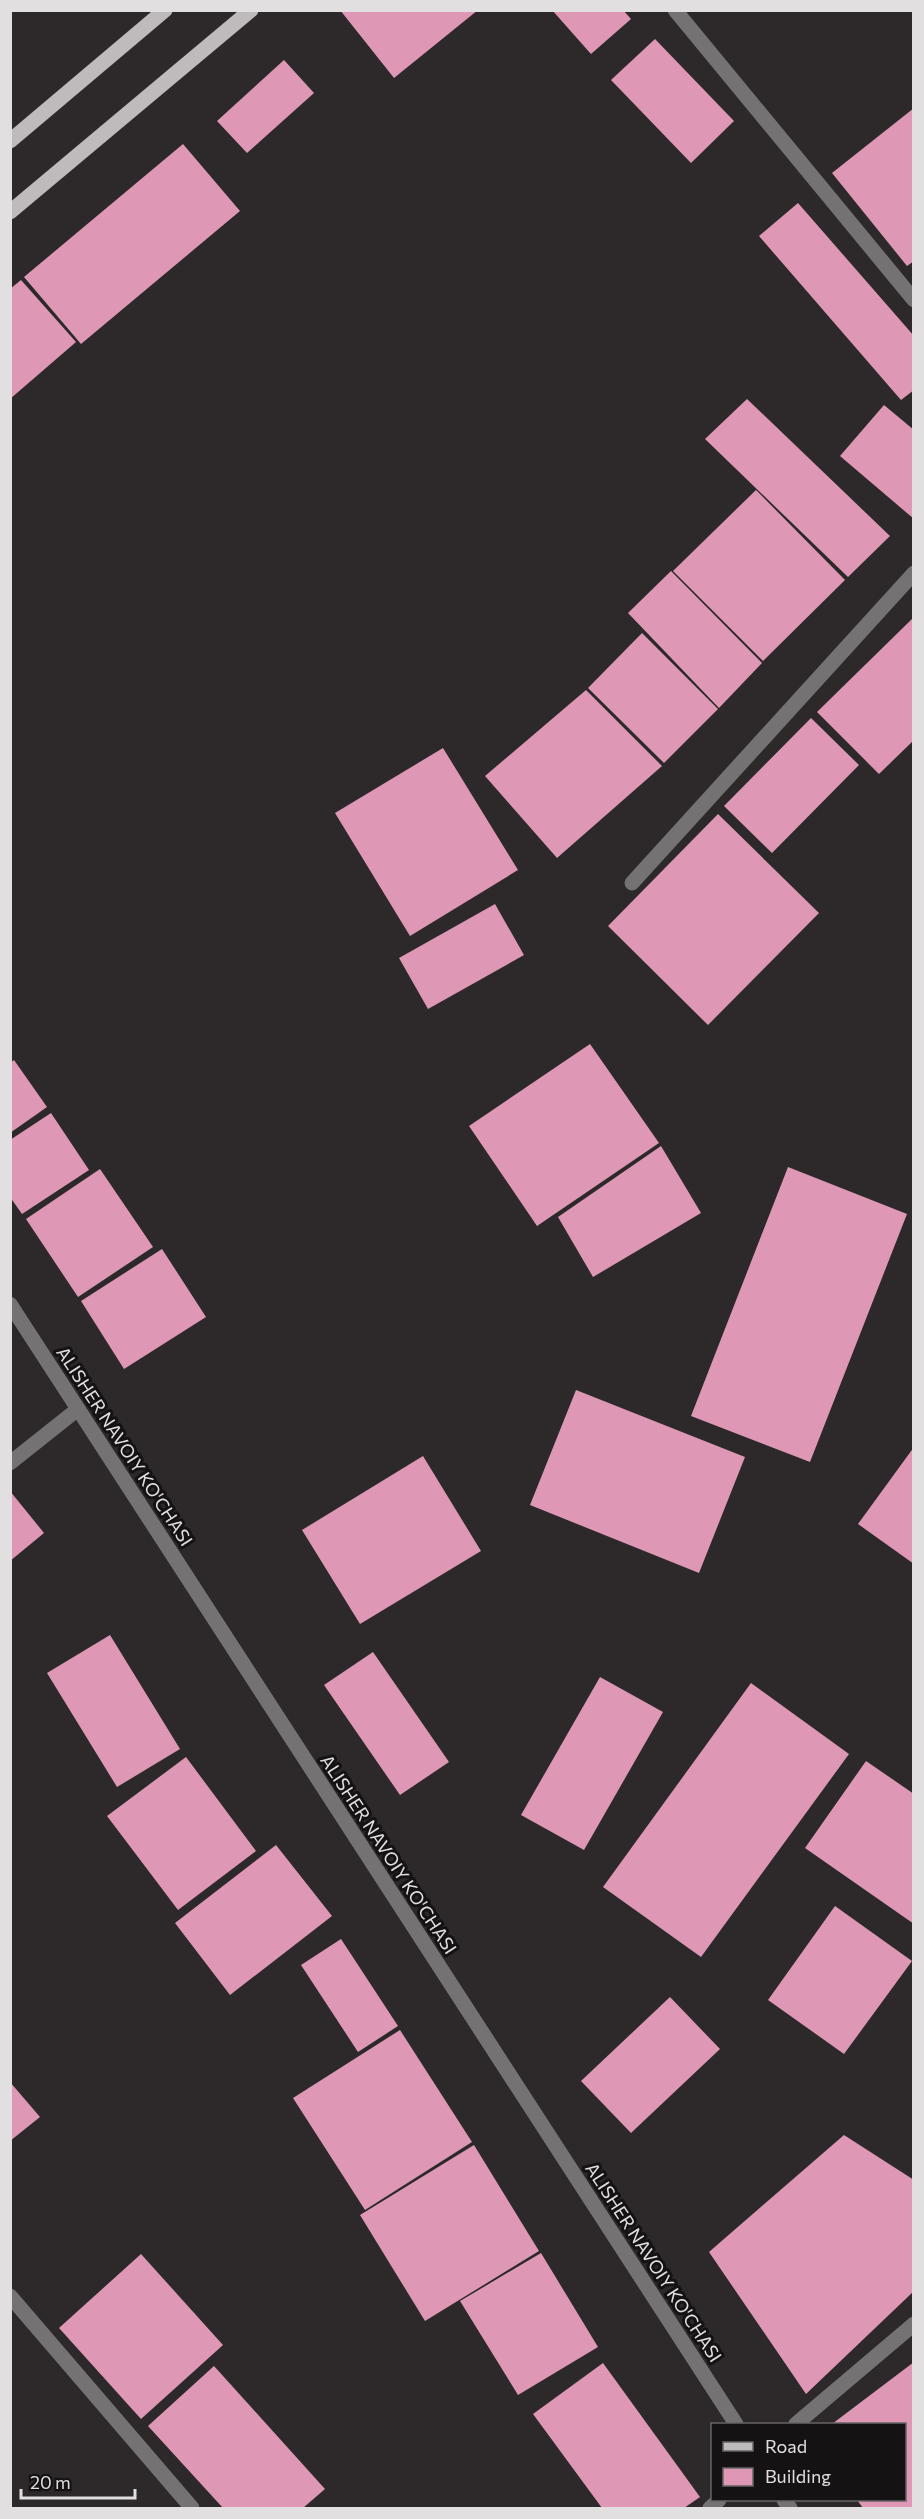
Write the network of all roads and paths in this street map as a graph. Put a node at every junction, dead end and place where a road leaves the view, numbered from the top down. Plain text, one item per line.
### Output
1 (165, 10) edge
2 (251, 10) edge
3 (675, 10) edge
4 (10, 141) edge
5 (10, 212) edge
6 (914, 300) edge
7 (914, 573) edge
8 (632, 883) dead end
9 (10, 1304) edge
10 (78, 1409) junction
11 (10, 1463) edge
12 (10, 2296) edge
13 (914, 2324) edge
14 (735, 2423) edge
15 (797, 2423) edge
16 (192, 2508) edge

1 - 4 main road
2 - 5 main road
3 - 6 street
7 - 8 street
9 - 10 street, ALISHER NAVOIY KO'CHASI
10 - 11 street
10 - 14 street, ALISHER NAVOIY KO'CHASI
12 - 16 street
13 - 15 street

